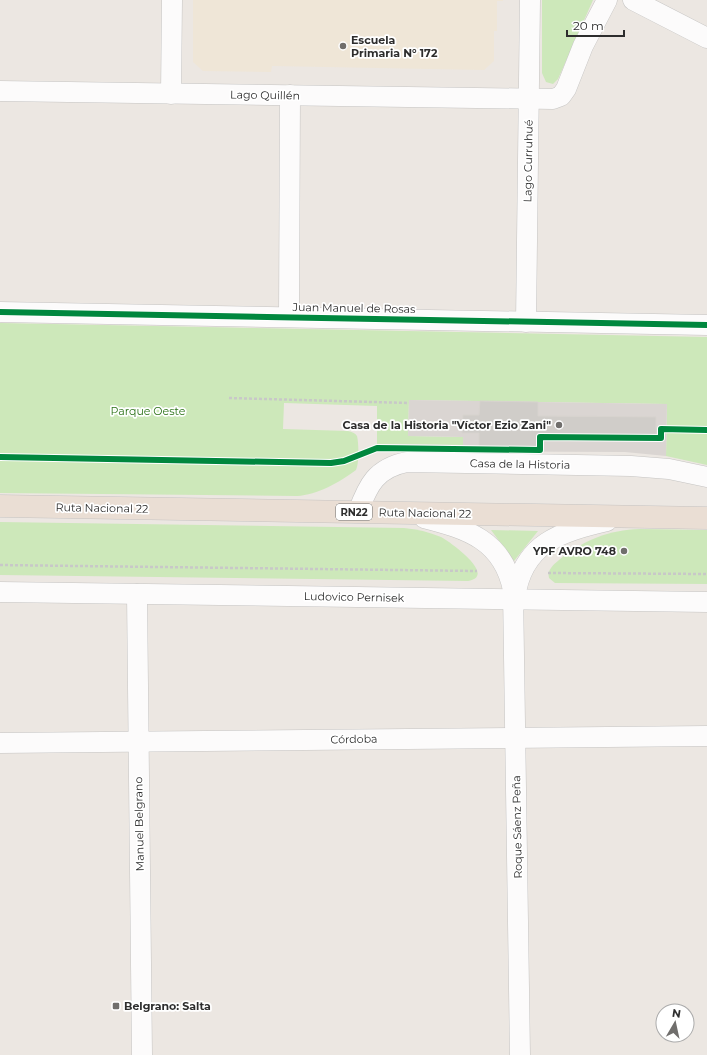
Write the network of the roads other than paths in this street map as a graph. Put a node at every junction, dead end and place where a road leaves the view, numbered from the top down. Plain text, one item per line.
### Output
1 (172, 0) edge
2 (530, 0) edge
3 (607, 0) edge
4 (633, 0) edge
5 (707, 38) edge
6 (0, 91) edge
7 (171, 94) junction
8 (290, 96) junction
9 (529, 99) junction
10 (0, 312) edge
11 (289, 317) junction
12 (526, 322) junction
13 (707, 325) edge
14 (707, 477) edge
15 (0, 506) edge
16 (358, 512) junction
17 (404, 513) junction
18 (625, 517) junction
19 (707, 518) edge
20 (0, 592) edge
21 (137, 594) junction
22 (514, 599) junction
23 (707, 602) edge
24 (707, 736) edge
25 (516, 738) junction
26 (138, 742) junction
27 (0, 743) edge
28 (142, 1055) edge
29 (520, 1055) edge

1 - 7 street
2 - 9 street, Lago Curruhué
3 - 9 street, Lago Quillén
4 - 5 street
6 - 7 street, Lago Quillén
7 - 8 street, Lago Quillén
8 - 9 street, Lago Quillén
8 - 11 street
9 - 12 street, Lago Curruhué
10 - 11 street, Juan Manuel de Rosas
11 - 12 street, Juan Manuel de Rosas
12 - 13 street, Juan Manuel de Rosas
14 - 16 street, Casa de la Historia
15 - 16 highway, Ruta Nacional 22 / RN22
16 - 17 highway, Ruta Nacional 22 / RN22
17 - 18 highway, Ruta Nacional 22 / RN22
17 - 22 street
18 - 19 highway, Ruta Nacional 22 / RN22
18 - 22 street
20 - 21 street, Ludovico Pernisek
21 - 22 street, Ludovico Pernisek
21 - 26 street, Manuel Belgrano
22 - 23 street, Ludovico Pernisek
22 - 25 street, Roque Sáenz Peña
24 - 25 street, Córdoba
25 - 26 street, Córdoba
25 - 29 street, Roque Sáenz Peña
26 - 27 street, Córdoba
26 - 28 street, Manuel Belgrano

